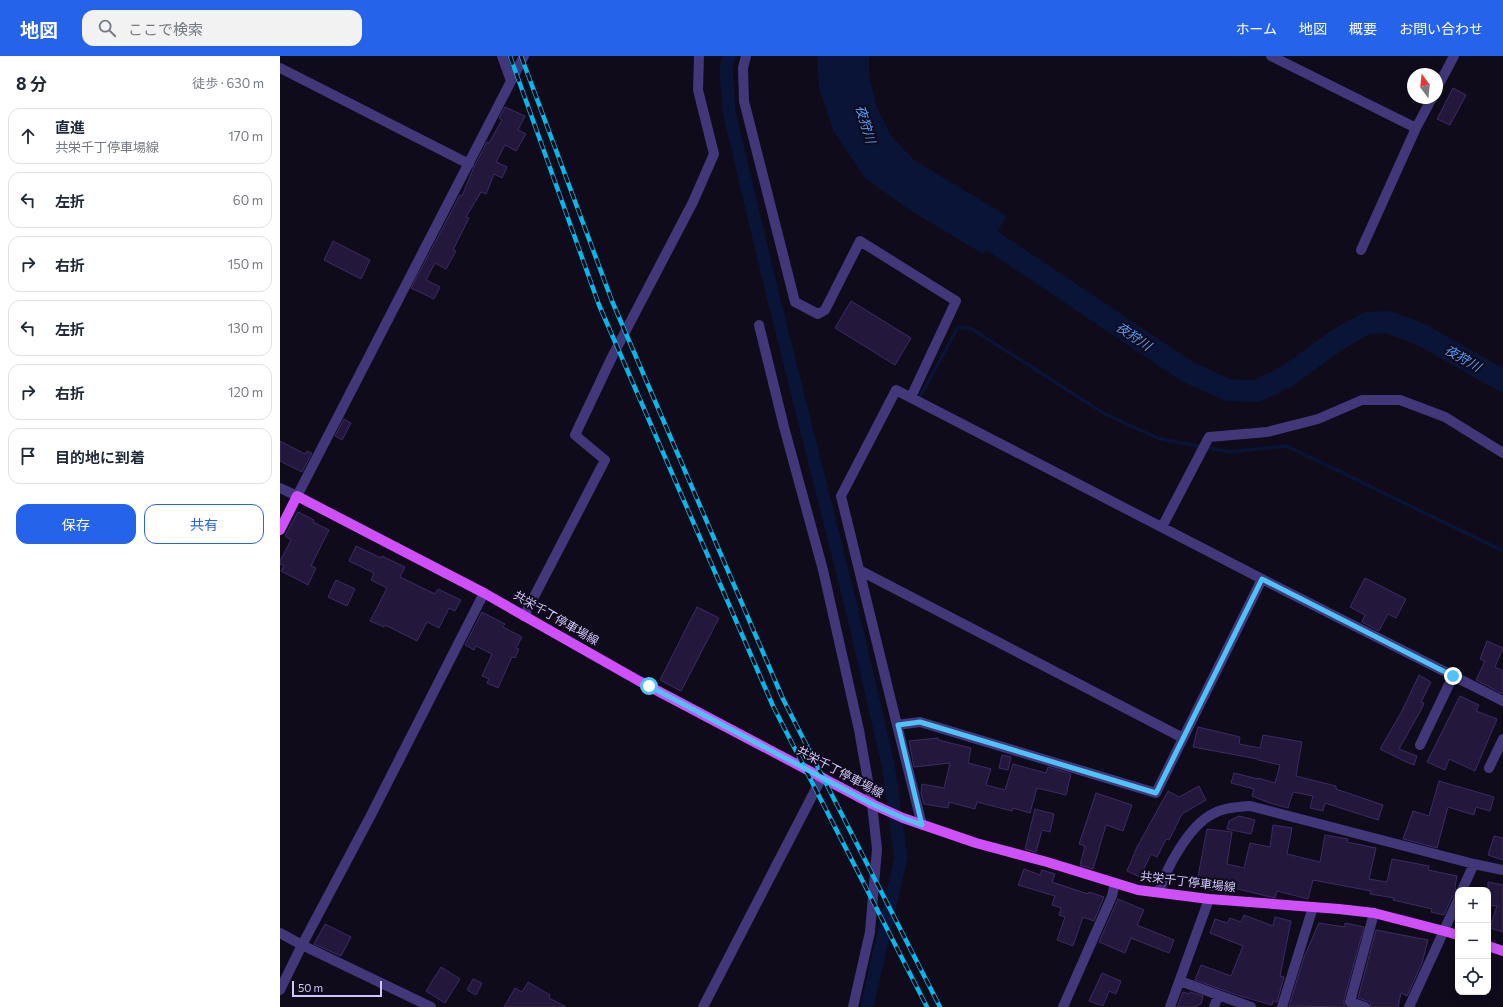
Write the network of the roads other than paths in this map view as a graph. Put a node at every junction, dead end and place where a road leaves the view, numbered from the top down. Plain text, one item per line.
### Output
1 (502, 56) edge
2 (524, 56) edge
3 (699, 56) edge
4 (746, 56) edge
5 (1271, 56) edge
6 (1454, 56) edge
7 (280, 68) edge
8 (1443, 77) edge
9 (511, 81) junction
10 (1429, 104) edge
11 (1416, 128) junction
12 (469, 164) junction
13 (1361, 250) dead end
14 (760, 325) dead end
15 (911, 397) junction
16 (1503, 453) edge
17 (280, 488) edge
18 (297, 496) junction
19 (1162, 527) junction
20 (280, 530) edge
21 (859, 570) junction
22 (1262, 579) junction
23 (484, 593) junction
24 (524, 616) junction
25 (1453, 676) junction
26 (1503, 701) edge
27 (898, 725) junction
28 (1183, 738) junction
29 (1503, 738) edge
30 (1420, 745) dead end
31 (1489, 768) dead end
32 (822, 777) junction
33 (872, 804) junction
34 (922, 825) junction
35 (1474, 864) junction
36 (1503, 870) edge
37 (1115, 883) junction
38 (1463, 887) edge
39 (1159, 892) junction
40 (1209, 899) junction
41 (1455, 906) edge
42 (1313, 907) junction
43 (1374, 914) junction
44 (1444, 930) junction
45 (280, 933) edge
46 (1455, 934) edge
47 (302, 945) junction
48 (1491, 947) edge
49 (1503, 951) edge
50 (1180, 981) junction
51 (280, 990) edge
52 (1218, 996) junction
53 (432, 1007) edge
54 (703, 1007) edge
55 (853, 1007) edge
56 (1063, 1007) edge
57 (1170, 1007) edge
58 (1214, 1007) edge
59 (1251, 1007) edge
60 (1282, 1007) edge
61 (1365, 1007) edge
62 (1409, 1007) edge

1 - 9 street
2 - 9 street
3 - 24 street
4 - 15 street
5 - 11 street
6 - 8 street
7 - 12 street
9 - 12 street
10 - 11 street
11 - 13 street
12 - 18 street
14 - 33 street
15 - 19 street
15 - 21 street
16 - 19 street
17 - 18 street
18 - 20 main road
18 - 23 main road, 共栄千丁停車場線
19 - 22 street
21 - 27 street
21 - 28 street
22 - 25 street
22 - 28 street
23 - 24 main road, 共栄千丁停車場線
23 - 47 street
24 - 32 main road, 共栄千丁停車場線
25 - 26 street
25 - 30 street
27 - 28 street
27 - 34 street
29 - 31 street
32 - 33 main road, 共栄千丁停車場線
32 - 54 street
33 - 34 main road, 共栄千丁停車場線
33 - 55 street
34 - 37 main road, 共栄千丁停車場線
35 - 36 street
35 - 38 street
35 - 39 street
37 - 39 main road, 共栄千丁停車場線
37 - 56 street
39 - 40 main road, 共栄千丁停車場線
40 - 42 main road, 共栄千丁停車場線
40 - 50 street
41 - 44 street
42 - 43 main road, 共栄千丁停車場線
42 - 60 street
43 - 44 main road, 共栄千丁停車場線
43 - 61 street
44 - 46 main road, 共栄千丁停車場線
44 - 62 street
45 - 47 street
47 - 51 street
47 - 53 street
48 - 49 main road
50 - 52 street
50 - 57 street
52 - 58 street
52 - 59 street

